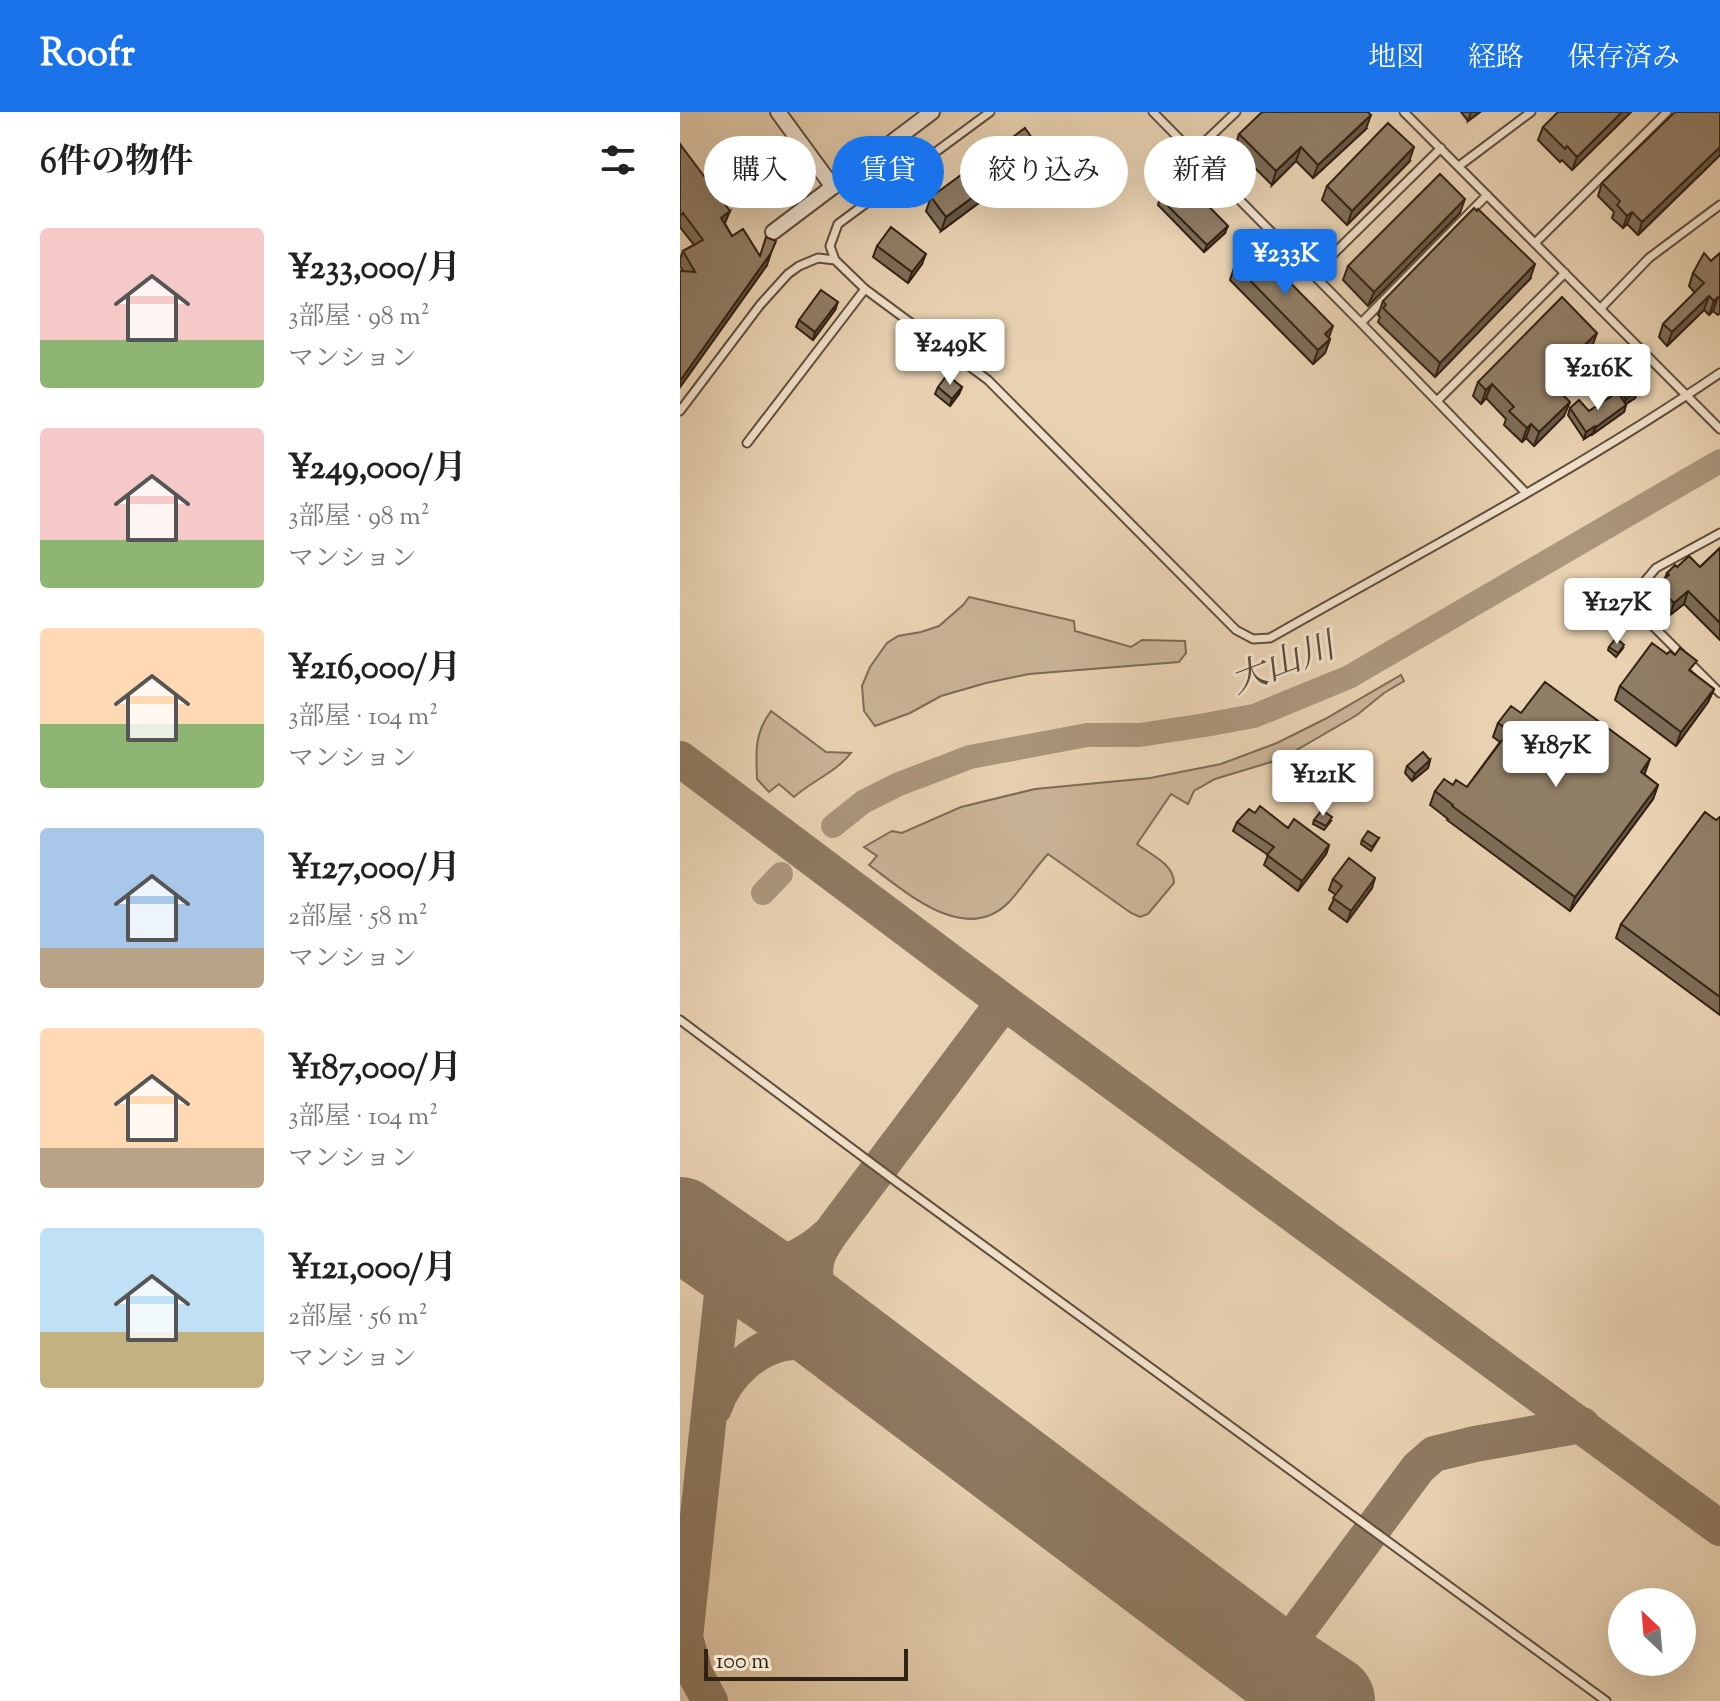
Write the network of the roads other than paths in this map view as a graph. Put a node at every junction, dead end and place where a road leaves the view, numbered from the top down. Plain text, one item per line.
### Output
1 (778, 112) edge
2 (932, 112) edge
3 (990, 112) edge
4 (1153, 112) edge
5 (1236, 112) edge
6 (1404, 112) edge
7 (1531, 112) edge
8 (1667, 112) edge
9 (900, 136) edge
10 (1176, 136) edge
11 (1211, 136) edge
12 (1441, 148) junction
13 (1459, 166) junction
14 (832, 186) edge
15 (832, 188) edge
16 (1487, 195) junction
17 (1720, 205) edge
18 (1248, 208) edge
19 (773, 232) dead end
20 (1535, 243) junction
21 (835, 260) junction
22 (1565, 273) junction
23 (1313, 274) junction
24 (865, 289) junction
25 (1600, 309) junction
26 (1361, 323) junction
27 (1720, 373) edge
28 (1687, 396) junction
29 (1437, 401) junction
30 (680, 411) edge
31 (1720, 429) edge
32 (747, 443) dead end
33 (1526, 493) junction
34 (1720, 533) edge
35 (1720, 693) edge
36 (680, 1020) edge
37 (1606, 1701) edge

1 - 14 street
2 - 9 street
3 - 21 lane
4 - 10 lane
5 - 11 lane
6 - 12 lane
7 - 13 lane
8 - 20 lane
12 - 13 lane
12 - 23 lane
13 - 16 lane
15 - 19 street
16 - 20 lane
16 - 26 lane
17 - 25 lane
18 - 23 lane
20 - 22 lane
21 - 24 lane
21 - 30 lane
22 - 25 lane
22 - 29 lane
23 - 26 lane
24 - 32 lane
24 - 33 lane
25 - 28 lane
26 - 29 lane
27 - 28 lane
28 - 31 lane
28 - 33 lane
29 - 33 lane
34 - 35 lane
36 - 37 lane

